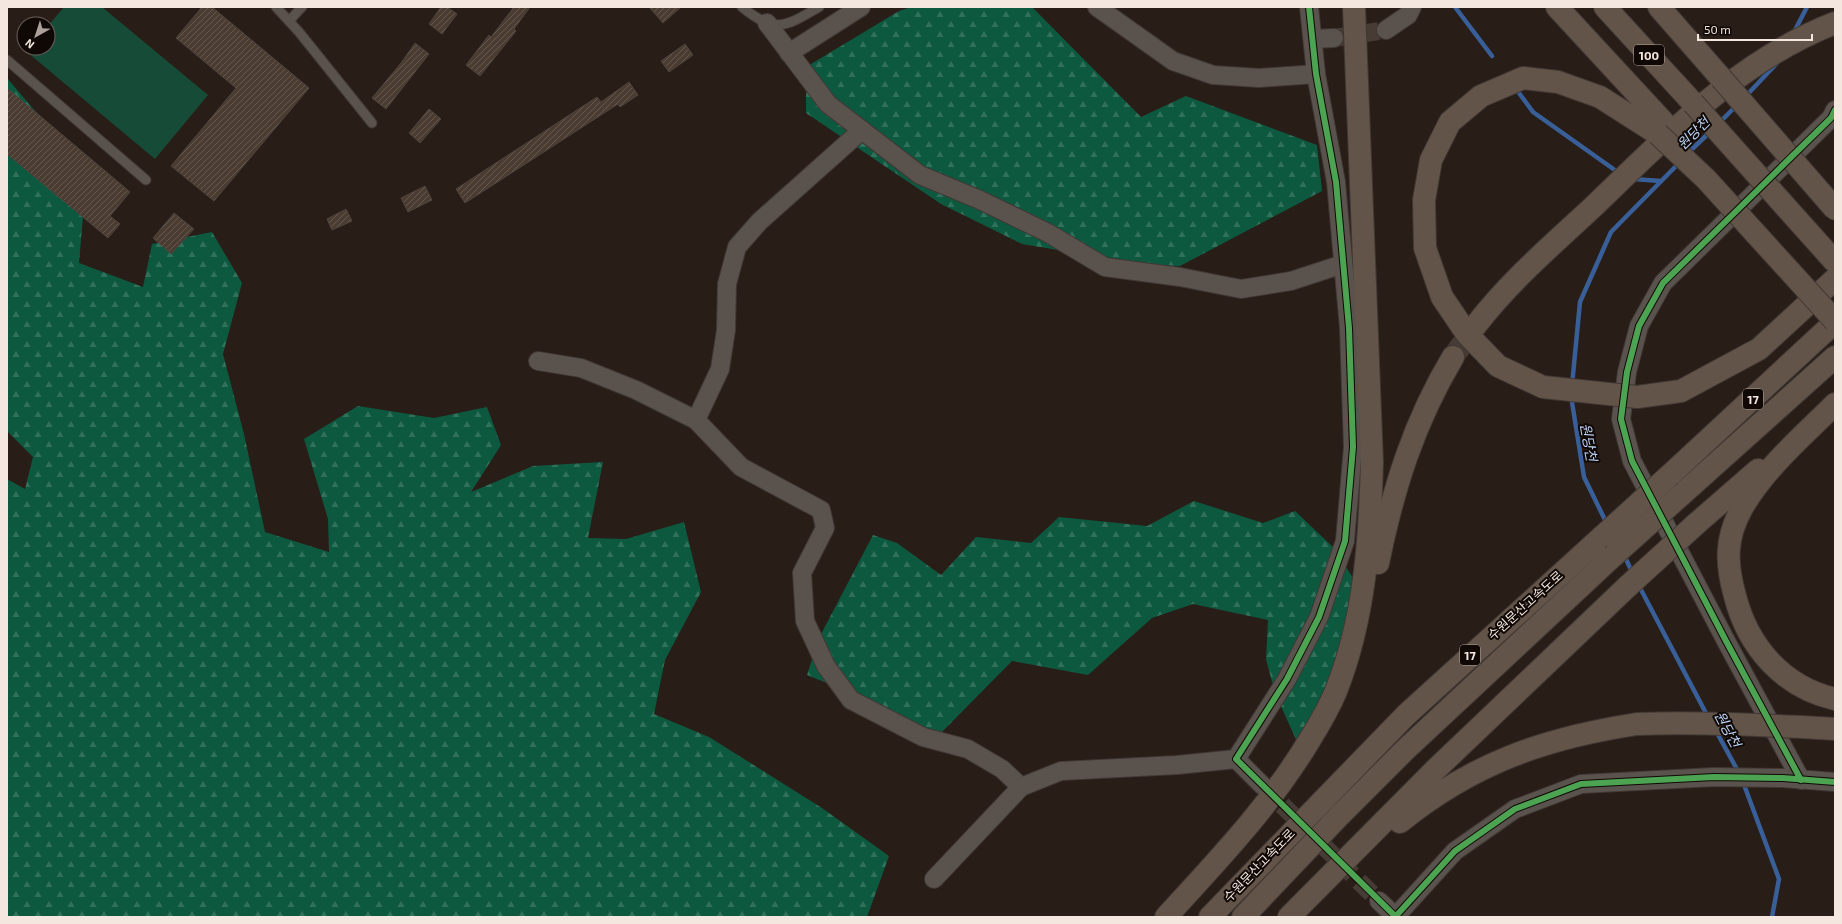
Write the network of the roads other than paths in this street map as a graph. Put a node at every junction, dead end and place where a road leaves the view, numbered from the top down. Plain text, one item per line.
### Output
1 (276, 7) edge
2 (302, 7) edge
3 (742, 7) edge
4 (819, 7) edge
5 (860, 7) edge
6 (1097, 7) edge
7 (1309, 7) edge
8 (1354, 7) edge
9 (1412, 7) edge
10 (1557, 7) edge
11 (1605, 7) edge
12 (1659, 7) edge
13 (289, 21) junction
14 (767, 23) junction
15 (1835, 23) edge
16 (1386, 30) tunnel mouth
17 (1334, 38) tunnel mouth
18 (1312, 39) junction
19 (789, 53) junction
20 (7, 60) edge
21 (1316, 74) junction
22 (1835, 110) edge
23 (372, 123) dead end
24 (862, 130) junction
25 (1663, 130) junction
26 (146, 180) dead end
27 (1835, 209) edge
28 (1835, 262) edge
29 (1343, 264) junction
30 (1835, 279) edge
31 (1835, 322) edge
32 (1476, 325) tunnel mouth
33 (1453, 356) tunnel mouth
34 (1835, 357) edge
35 (538, 361) dead end
36 (1835, 403) edge
37 (696, 420) junction
38 (1336, 691) junction
39 (1835, 699) edge
40 (1827, 728) edge
41 (1236, 759) junction
42 (1801, 780) junction
43 (1835, 782) edge
44 (1263, 786) tunnel mouth
45 (1021, 787) junction
46 (934, 878) dead end
47 (1379, 901) tunnel mouth
48 (1396, 916) edge
49 (1166, 917) edge
50 (1210, 917) edge
51 (1243, 917) edge
52 (1289, 917) edge
53 (1293, 917) edge

1 - 13 lane
2 - 13 lane
3 - 14 lane
4 - 14 lane
5 - 19 street
6 - 21 street
7 - 18 street
8 - 38 highway
9 - 16 street
10 - 25 highway
11 - 28 highway, 100, bridge
12 - 27 highway, bridge
13 - 23 lane
14 - 19 street
15 - 32 highway
17 - 18 street
18 - 21 street
19 - 24 street
20 - 26 lane
21 - 29 street
22 - 42 street
24 - 29 street
24 - 37 street
25 - 30 highway, bridge
25 - 31 highway, bridge
29 - 41 street
31 - 50 highway, 수원문산고속도로 / 17, bridge
33 - 38 highway
34 - 51 highway, 수원문산고속도로 / 17, bridge
35 - 37 street
36 - 39 highway
36 - 52 highway, bridge
37 - 45 street
38 - 49 highway
40 - 53 highway, bridge
41 - 44 street
41 - 45 street
42 - 43 street
42 - 48 street
45 - 46 street
47 - 48 street

